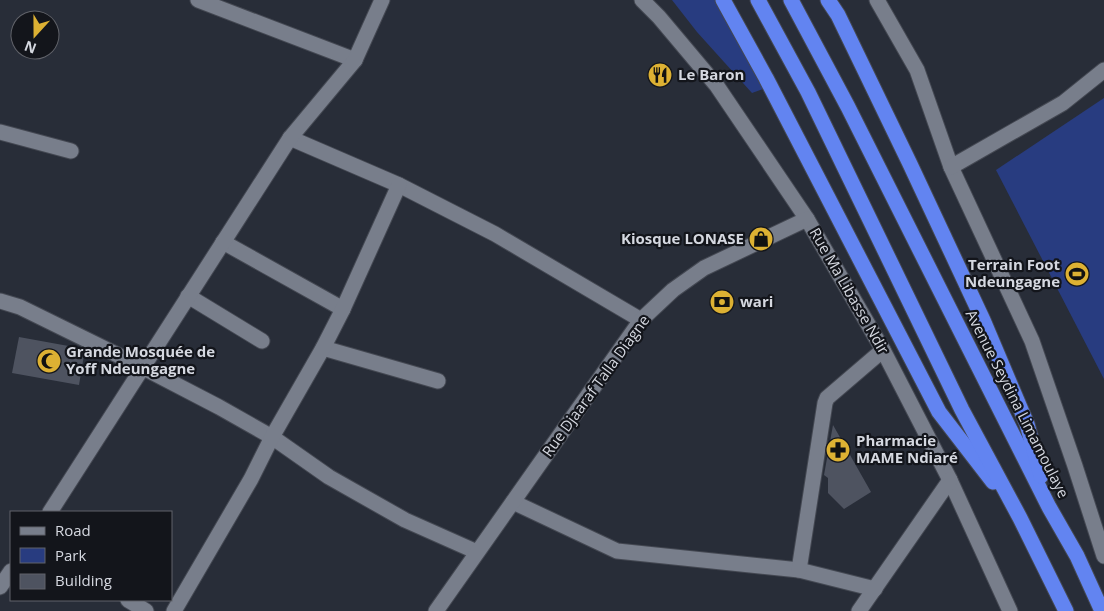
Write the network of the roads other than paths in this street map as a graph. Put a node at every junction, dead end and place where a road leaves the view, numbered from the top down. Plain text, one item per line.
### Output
1 (198, 0) edge
2 (382, 0) edge
3 (642, 0) edge
4 (723, 0) edge
5 (758, 0) edge
6 (791, 0) edge
7 (828, 0) edge
8 (877, 0) edge
9 (356, 60) junction
10 (1104, 70) edge
11 (0, 132) edge
12 (290, 138) junction
13 (70, 151) dead end
14 (951, 167) junction
15 (399, 185) junction
16 (807, 219) junction
17 (223, 242) junction
18 (188, 296) junction
19 (0, 301) edge
20 (342, 309) junction
21 (641, 320) junction
22 (262, 340) dead end
23 (323, 348) junction
24 (882, 350) junction
25 (142, 367) junction
26 (438, 381) dead end
27 (272, 437) junction
28 (950, 480) junction
29 (513, 502) junction
30 (1049, 507) junction
31 (51, 511) edge
32 (1020, 518) junction
33 (478, 552) junction
34 (1104, 556) edge
35 (799, 570) junction
36 (10, 572) edge
37 (0, 587) edge
38 (875, 589) junction
39 (130, 601) edge
40 (146, 611) edge
41 (174, 611) edge
42 (436, 611) edge
43 (859, 611) edge
44 (1010, 611) edge
45 (1066, 611) edge
46 (1102, 611) edge

1 - 9 street
2 - 9 street
3 - 16 street, Rue Ma Libasse Ndir
4 - 32 highway
5 - 32 highway
6 - 30 highway, Avenue Seydina Limamoulaye
7 - 30 highway
8 - 14 street
9 - 12 street
10 - 14 street
11 - 13 street
12 - 15 street
12 - 17 street
14 - 34 street
15 - 20 street
15 - 21 street
16 - 21 street, Rue Djaaraf Talla Diagne
16 - 24 street, Rue Ma Libasse Ndir
17 - 18 street
17 - 20 street
18 - 22 street
18 - 25 street
19 - 25 street
20 - 23 street
21 - 29 street, Rue Djaaraf Talla Diagne
23 - 26 street
23 - 27 street
24 - 28 street, Rue Ma Libasse Ndir
24 - 35 street
25 - 27 street
25 - 31 street
27 - 33 street
27 - 41 street
28 - 38 street
28 - 44 street, Rue Ma Libasse Ndir
29 - 33 street, Rue Djaaraf Talla Diagne
29 - 35 street
30 - 46 highway, Avenue Seydina Limamoulaye
32 - 45 highway
33 - 42 street, Rue Djaaraf Talla Diagne
35 - 38 street
36 - 37 street
38 - 43 street
39 - 40 street

